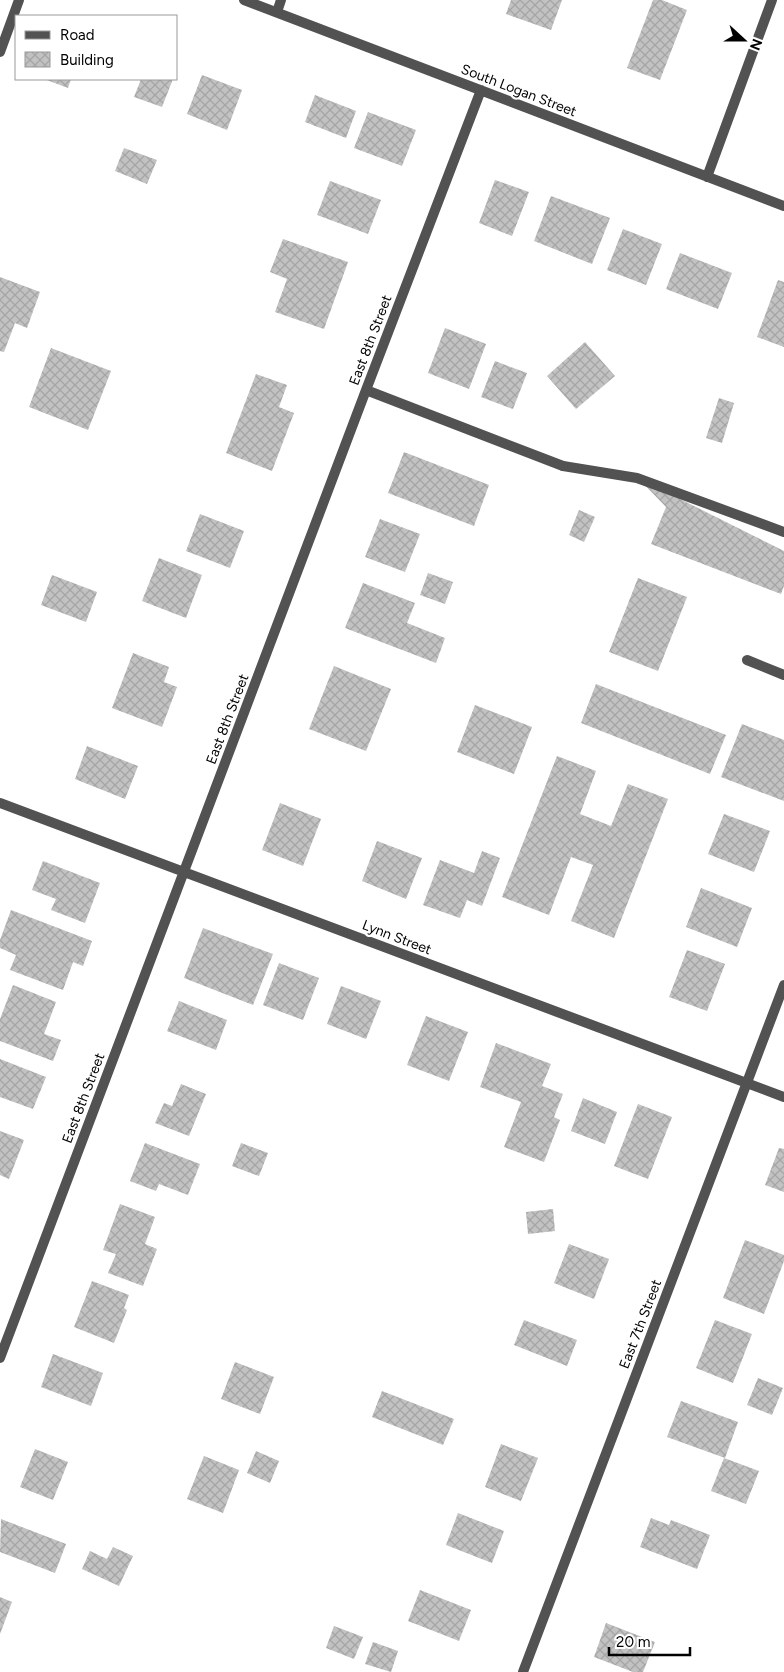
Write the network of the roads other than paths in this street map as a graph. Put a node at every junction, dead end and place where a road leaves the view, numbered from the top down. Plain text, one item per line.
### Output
1 (20, 0) edge
2 (244, 0) edge
3 (281, 0) edge
4 (772, 0) edge
5 (277, 12) junction
6 (0, 52) edge
7 (480, 90) junction
8 (707, 177) junction
9 (784, 206) edge
10 (366, 390) junction
11 (784, 532) edge
12 (747, 660) dead end
13 (784, 675) edge
14 (0, 803) edge
15 (184, 872) junction
16 (784, 985) edge
17 (746, 1083) junction
18 (784, 1097) edge
19 (0, 1358) edge
20 (523, 1672) edge

1 - 6 street
2 - 5 street, South Logan Street
3 - 5 street
4 - 8 street
5 - 7 street, South Logan Street
7 - 8 street, South Logan Street
7 - 10 street, East 8th Street
8 - 9 street, South Logan Street
10 - 11 street
10 - 15 street, East 8th Street
12 - 13 street
14 - 15 street, Lynn Street
15 - 17 street, Lynn Street
15 - 19 street, East 8th Street
16 - 17 street, East 7th Street
17 - 18 street, Lynn Street
17 - 20 street, East 7th Street

